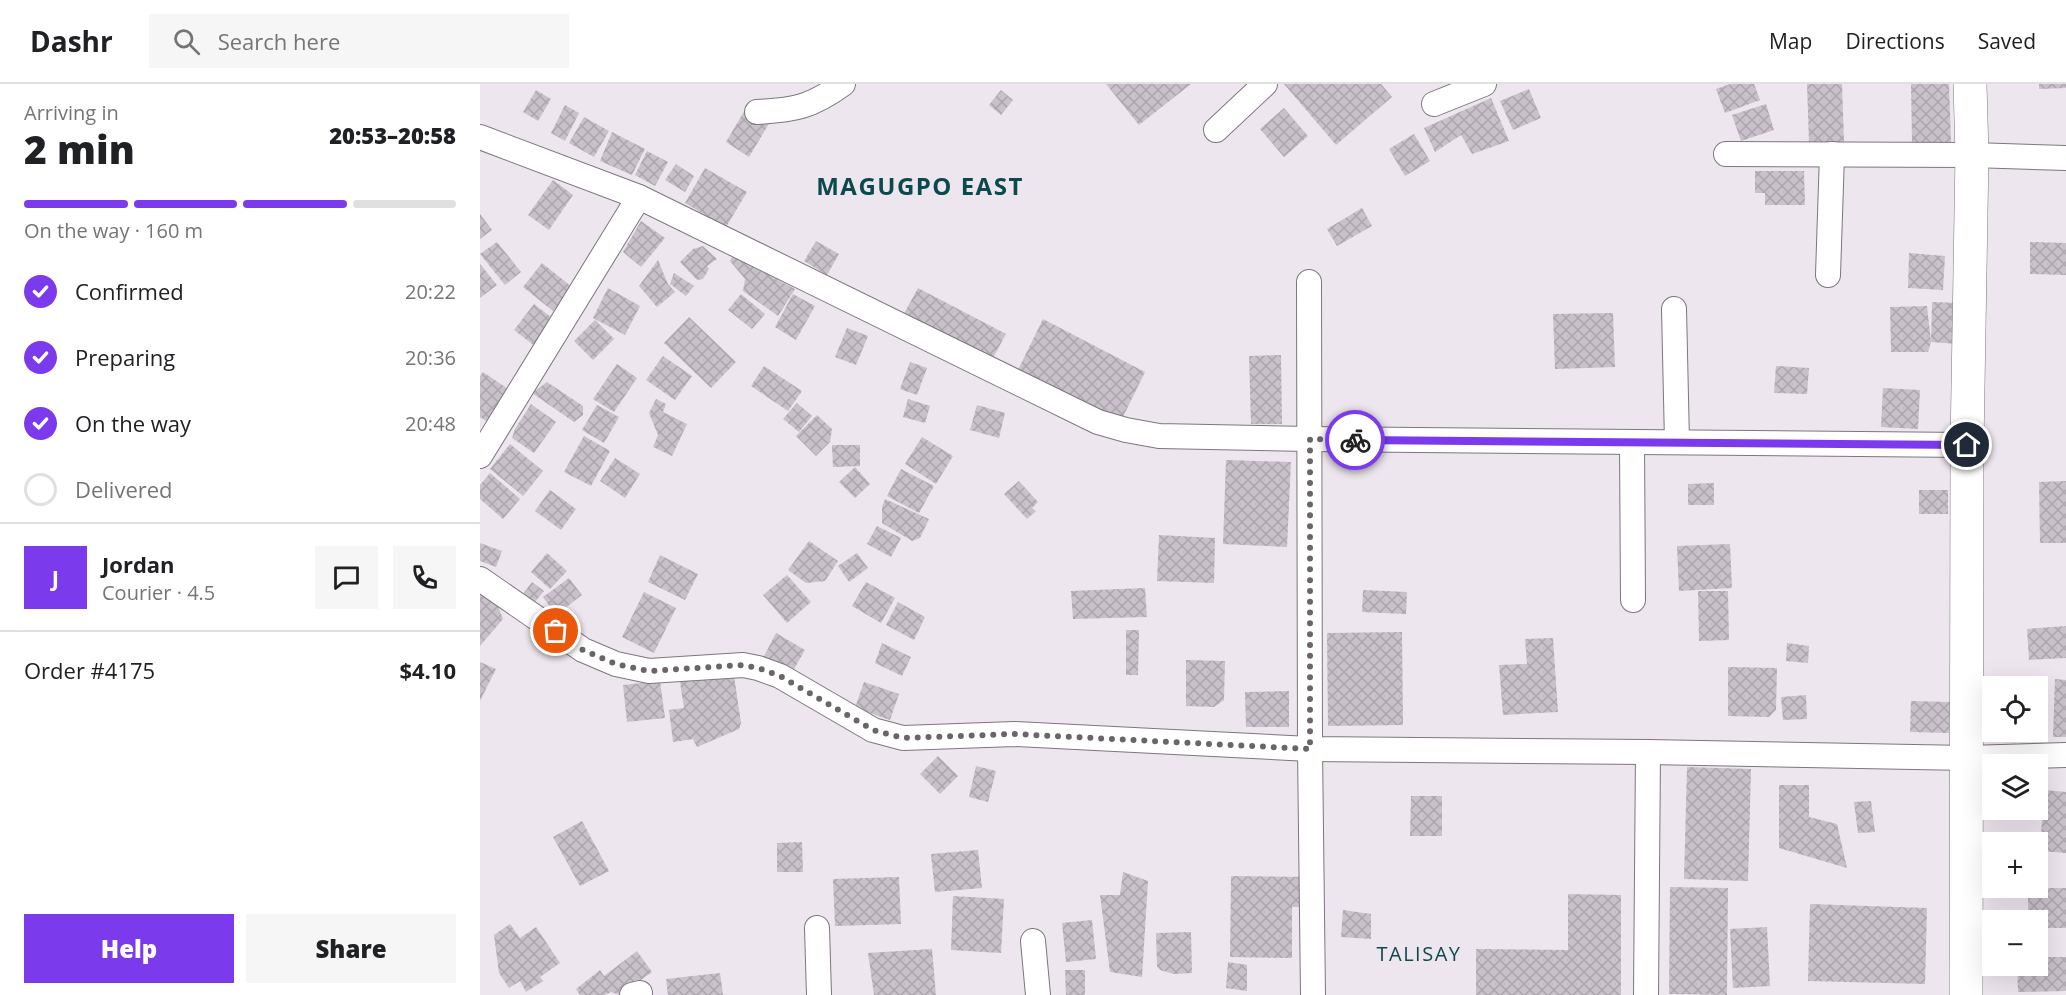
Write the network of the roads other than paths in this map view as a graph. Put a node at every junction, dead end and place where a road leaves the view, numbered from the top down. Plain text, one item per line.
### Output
1 (843, 84) edge
2 (1265, 84) edge
3 (1484, 84) edge
4 (1970, 84) edge
5 (1434, 104) dead end
6 (757, 112) dead end
7 (1216, 130) dead end
8 (480, 138) edge
9 (1726, 154) dead end
10 (1832, 154) junction
11 (1972, 155) junction
12 (2066, 158) edge
13 (639, 197) junction
14 (1828, 275) dead end
15 (1309, 282) dead end
16 (1674, 309) dead end
17 (1310, 439) junction
18 (1632, 442) junction
19 (1677, 442) junction
20 (1967, 445) junction
21 (480, 456) edge
22 (480, 579) edge
23 (1633, 600) dead end
24 (1310, 749) junction
25 (1647, 752) junction
26 (2066, 755) edge
27 (1968, 759) junction
28 (817, 928) dead end
29 (1033, 941) dead end
30 (819, 995) edge
31 (1038, 995) edge
32 (1313, 995) edge
33 (1647, 995) edge
34 (1966, 995) edge

1 - 6 street
2 - 7 street
3 - 5 street
4 - 11 street
8 - 13 street
9 - 10 street
10 - 11 street
10 - 14 street
11 - 12 street
11 - 20 street
13 - 17 street
13 - 21 street
15 - 17 street
16 - 19 street
17 - 18 street
17 - 24 street
18 - 19 street
18 - 23 street
19 - 20 street
20 - 27 street
22 - 24 street
24 - 25 street
24 - 32 street
25 - 27 street
25 - 33 street
26 - 27 street
27 - 34 street
28 - 30 street
29 - 31 street

